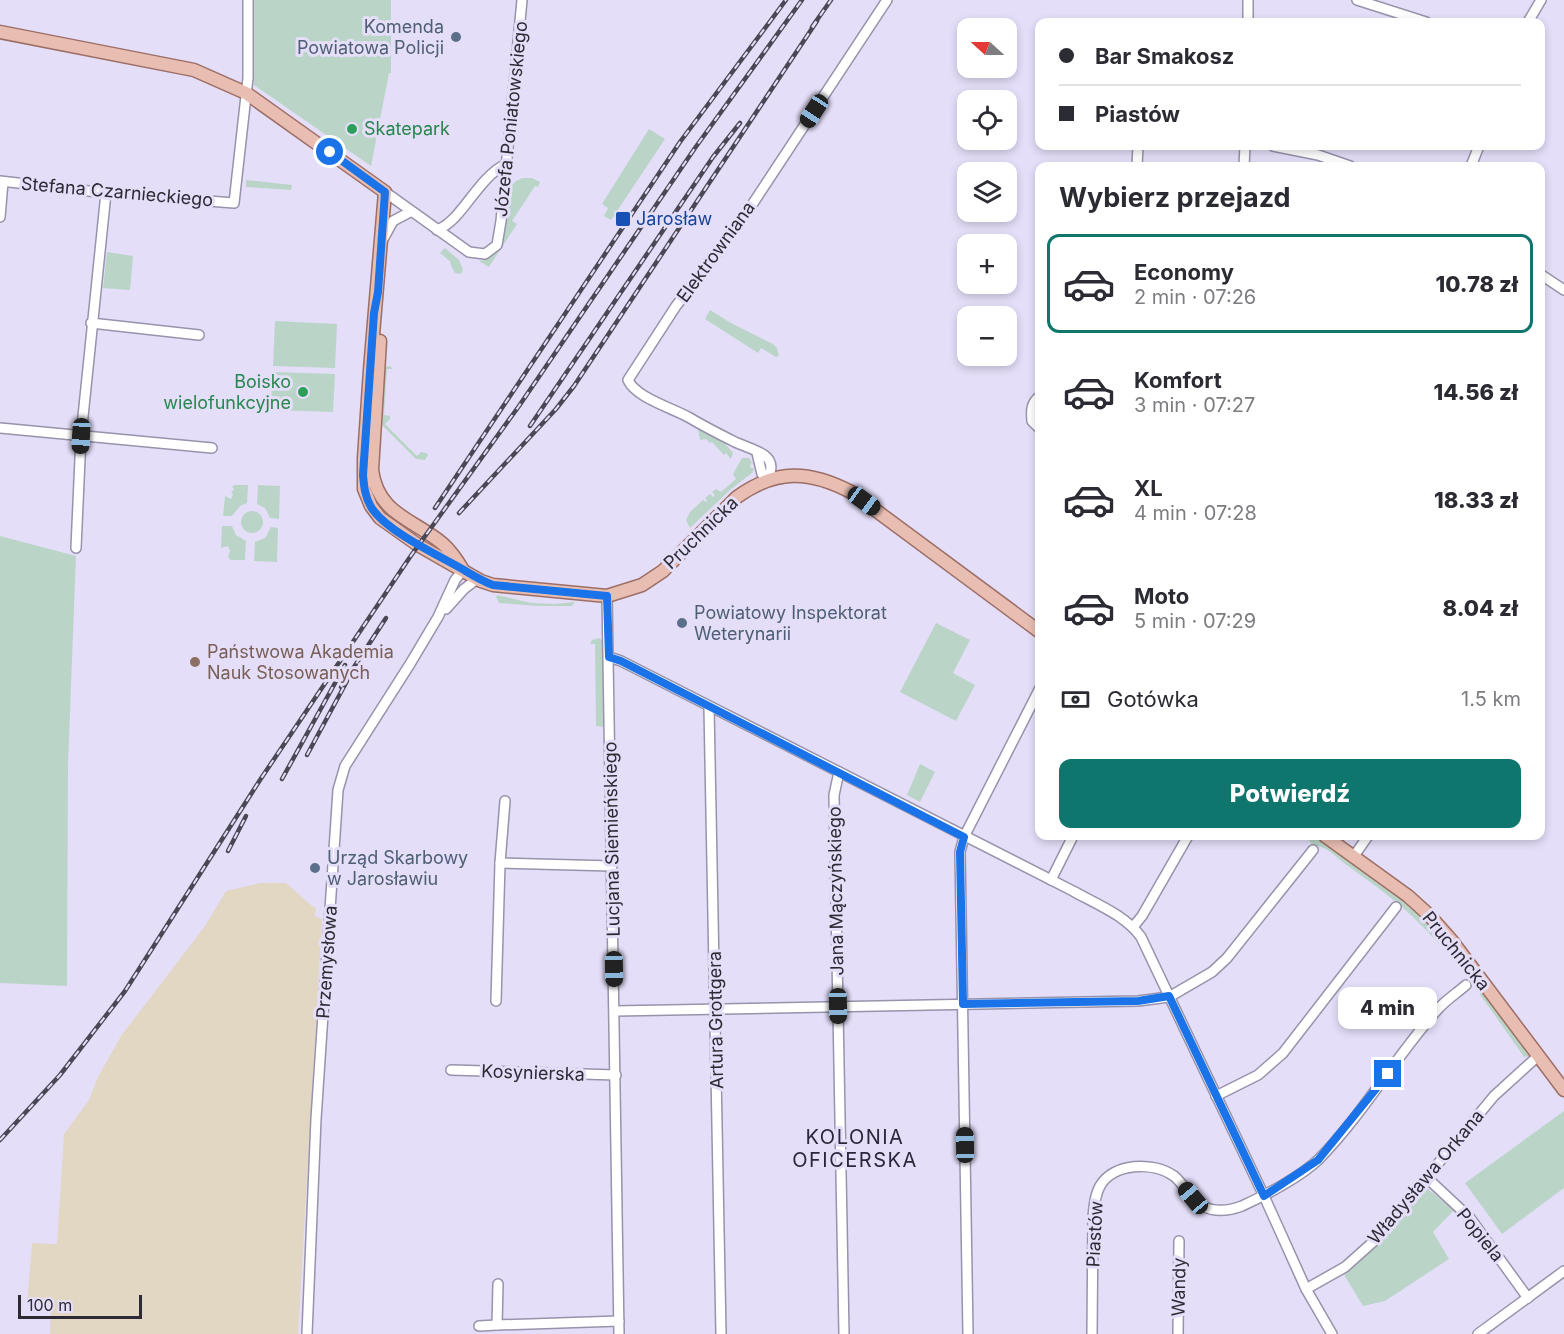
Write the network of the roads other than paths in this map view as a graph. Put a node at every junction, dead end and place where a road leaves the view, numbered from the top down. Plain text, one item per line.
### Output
1 (248, 0) edge
2 (522, 0) edge
3 (887, 0) edge
4 (1248, 0) edge
5 (1357, 0) edge
6 (1541, 0) edge
7 (1248, 18) edge
8 (1413, 18) edge
9 (1530, 18) edge
10 (0, 32) edge
11 (246, 93) junction
12 (1293, 150) edge
13 (1338, 162) edge
14 (506, 164) junction
15 (2, 182) edge
16 (385, 192) junction
17 (106, 193) junction
18 (410, 212) junction
19 (0, 217) edge
20 (437, 231) junction
21 (382, 242) junction
22 (1545, 277) edge
23 (1564, 290) edge
24 (91, 323) junction
25 (199, 335) dead end
26 (1035, 402) edge
27 (1035, 424) edge
28 (0, 428) edge
29 (81, 436) junction
30 (212, 448) dead end
31 (768, 480) junction
32 (76, 548) dead end
33 (463, 570) junction
34 (477, 579) junction
35 (607, 596) junction
36 (438, 617) junction
37 (1035, 628) edge
38 (609, 657) junction
39 (1035, 698) edge
40 (710, 706) junction
41 (839, 772) junction
42 (505, 801) dead end
43 (964, 837) junction
44 (1071, 840) edge
45 (1186, 840) edge
46 (1331, 840) edge
47 (1365, 840) edge
48 (1312, 850) dead end
49 (1354, 856) junction
50 (500, 863) junction
51 (612, 866) junction
52 (1051, 880) junction
53 (1396, 907) dead end
54 (1133, 927) junction
55 (1466, 985) dead end
56 (1169, 996) junction
57 (496, 1001) dead end
58 (963, 1004) junction
59 (838, 1006) junction
60 (716, 1009) junction
61 (615, 1011) junction
62 (1538, 1056) junction
63 (451, 1070) dead end
64 (616, 1075) junction
65 (1564, 1090) edge
66 (1216, 1096) junction
67 (1426, 1177) junction
68 (1264, 1196) junction
69 (1179, 1241) dead end
70 (1564, 1270) edge
71 (498, 1284) dead end
72 (1306, 1289) junction
73 (1528, 1298) junction
74 (619, 1321) junction
75 (497, 1325) junction
76 (479, 1326) dead end
77 (306, 1334) edge
78 (619, 1334) edge
79 (721, 1334) edge
80 (844, 1334) edge
81 (968, 1334) edge
82 (1092, 1334) edge
83 (1179, 1334) edge
84 (1332, 1334) edge
85 (1478, 1334) edge

1 - 11 street
2 - 14 street, Józefa Poniatowskiego
3 - 31 street, Elektrowniana
4 - 7 street
5 - 8 street
6 - 9 street
10 - 11 main road
11 - 16 main road
11 - 17 street, Stefana Czarnieckiego
12 - 13 street
14 - 20 street
14 - 20 street, Józefa Poniatowskiego
15 - 17 street, Stefana Czarnieckiego
15 - 19 street
16 - 18 street
16 - 21 main road, Pruchnicka
17 - 24 street
18 - 20 street
18 - 21 street, Pruchnicka
21 - 33 main road, Pruchnicka
22 - 23 street
24 - 25 street
24 - 29 street
26 - 27 street
28 - 29 street
29 - 30 street
29 - 32 street
31 - 35 main road, Pruchnicka
31 - 37 main road, Pruchnicka
33 - 34 main road, Pruchnicka
33 - 36 street
34 - 35 main road, Pruchnicka
34 - 36 street
35 - 38 street, Lucjana Siemieńskiego
36 - 77 street, Przemysłowa
38 - 40 street
38 - 51 street, Lucjana Siemieńskiego
39 - 43 street
40 - 41 street
40 - 60 street, Artura Grottgera
41 - 43 street
41 - 59 street, Jana Mączyńskiego
42 - 50 street
43 - 52 street
43 - 58 street
44 - 52 street
45 - 54 street
46 - 49 main road, Pruchnicka
47 - 49 street
48 - 56 street
49 - 62 main road, Pruchnicka
50 - 51 street
50 - 57 street
51 - 61 street, Lucjana Siemieńskiego
52 - 54 street
53 - 66 street
54 - 56 street
55 - 68 street, Piastów
56 - 58 street
56 - 66 street
58 - 59 street
58 - 81 street
59 - 60 street
59 - 80 street, Jana Mączyńskiego
60 - 61 street
60 - 79 street, Artura Grottgera
61 - 64 street, Lucjana Siemieńskiego
62 - 65 main road, Pruchnicka
62 - 67 street, Władysława Orkana
63 - 64 street, Kosynierska
64 - 74 street, Lucjana Siemieńskiego
66 - 68 street
67 - 72 street, Władysława Orkana
67 - 73 street, Popiela
68 - 72 street
68 - 82 street, Piastów
69 - 83 street, Wandy
70 - 73 street
71 - 75 street
72 - 84 street
73 - 85 street
74 - 75 street
74 - 78 street, Lucjana Siemieńskiego
75 - 76 street

